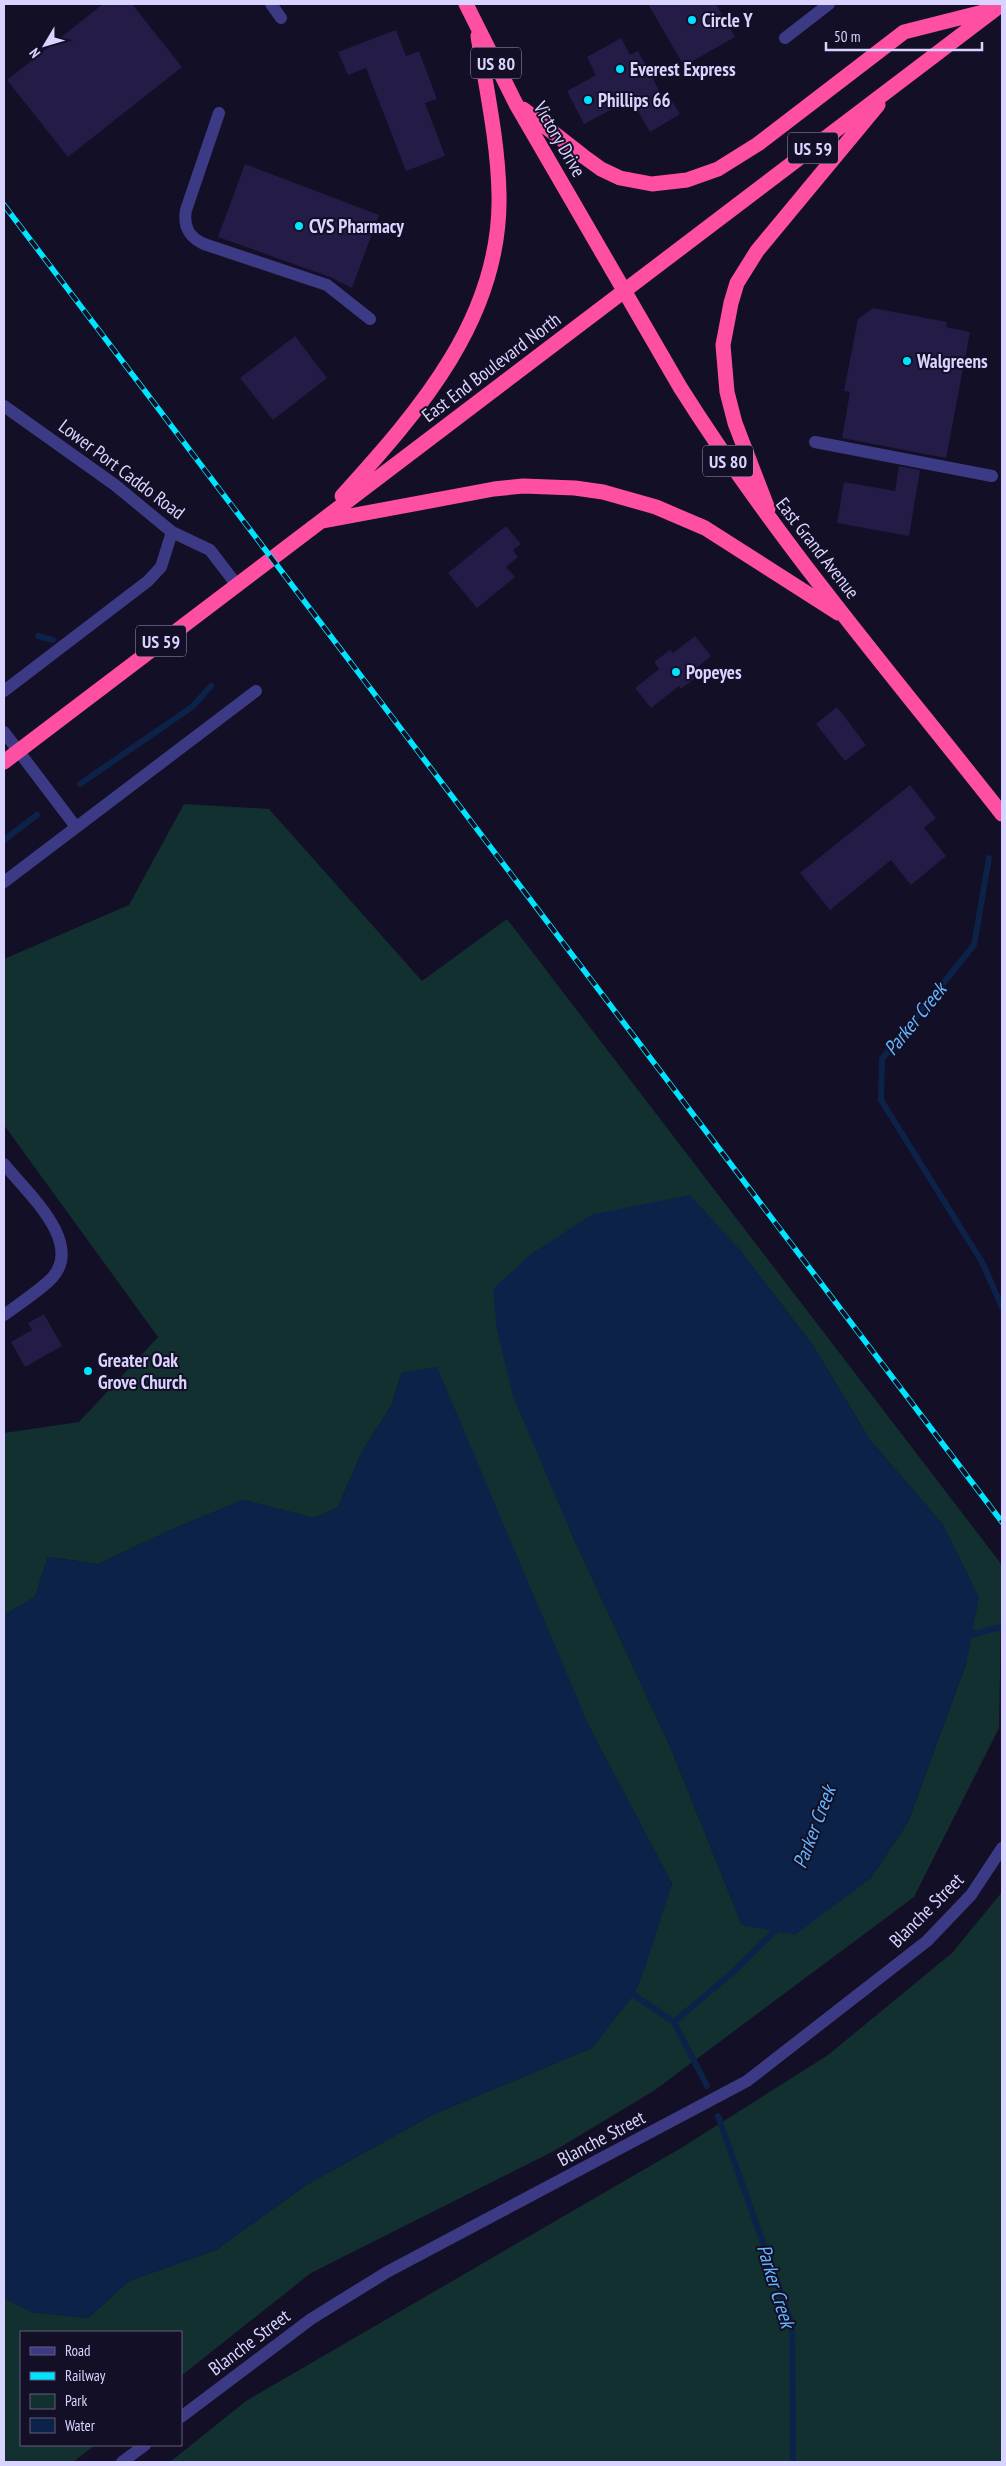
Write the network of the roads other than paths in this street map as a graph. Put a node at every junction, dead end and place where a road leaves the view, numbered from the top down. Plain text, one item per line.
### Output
1 (271, 4) edge
2 (466, 4) edge
3 (829, 4) edge
4 (998, 7) edge
5 (281, 18) dead end
6 (476, 22) junction
7 (785, 38) dead end
8 (896, 84) junction
9 (516, 104) junction
10 (219, 113) dead end
11 (624, 292) junction
12 (370, 319) dead end
13 (4, 406) edge
14 (815, 442) dead end
15 (992, 476) dead end
16 (319, 522) junction
17 (775, 526) junction
18 (172, 532) junction
19 (236, 584) junction
20 (848, 620) junction
21 (4, 691) edge
22 (256, 691) dead end
23 (4, 732) edge
24 (18, 751) junction
25 (4, 762) edge
26 (1002, 814) edge
27 (76, 827) junction
28 (4, 882) edge
29 (4, 1164) edge
30 (4, 1315) edge
31 (1002, 1848) edge
32 (182, 2416) edge
33 (144, 2446) edge
34 (122, 2462) edge

1 - 5 street
2 - 6 highway, Victory Drive / US 80
3 - 7 street
4 - 8 highway, East End Boulevard North / US 59
4 - 9 highway
6 - 9 highway, Victory Drive / US 80
6 - 16 highway
8 - 11 highway, East End Boulevard North / US 59
8 - 17 highway
9 - 11 highway, Victory Drive / US 80
10 - 12 street
11 - 16 highway, East End Boulevard North / US 59
11 - 17 highway, East Grand Avenue / US 80
13 - 18 street, Lower Port Caddo Road
14 - 15 street
16 - 19 highway, East End Boulevard North / US 59
16 - 20 highway
17 - 20 highway, East Grand Avenue / US 80
18 - 19 street, Lower Port Caddo Road
18 - 21 street
19 - 24 highway, East End Boulevard North / US 59
20 - 26 highway, East Grand Avenue / US 80
22 - 27 street
23 - 24 street
24 - 25 highway, East End Boulevard North / US 59
24 - 27 street
27 - 28 street
29 - 30 street
31 - 32 street, Blanche Street
33 - 34 street

